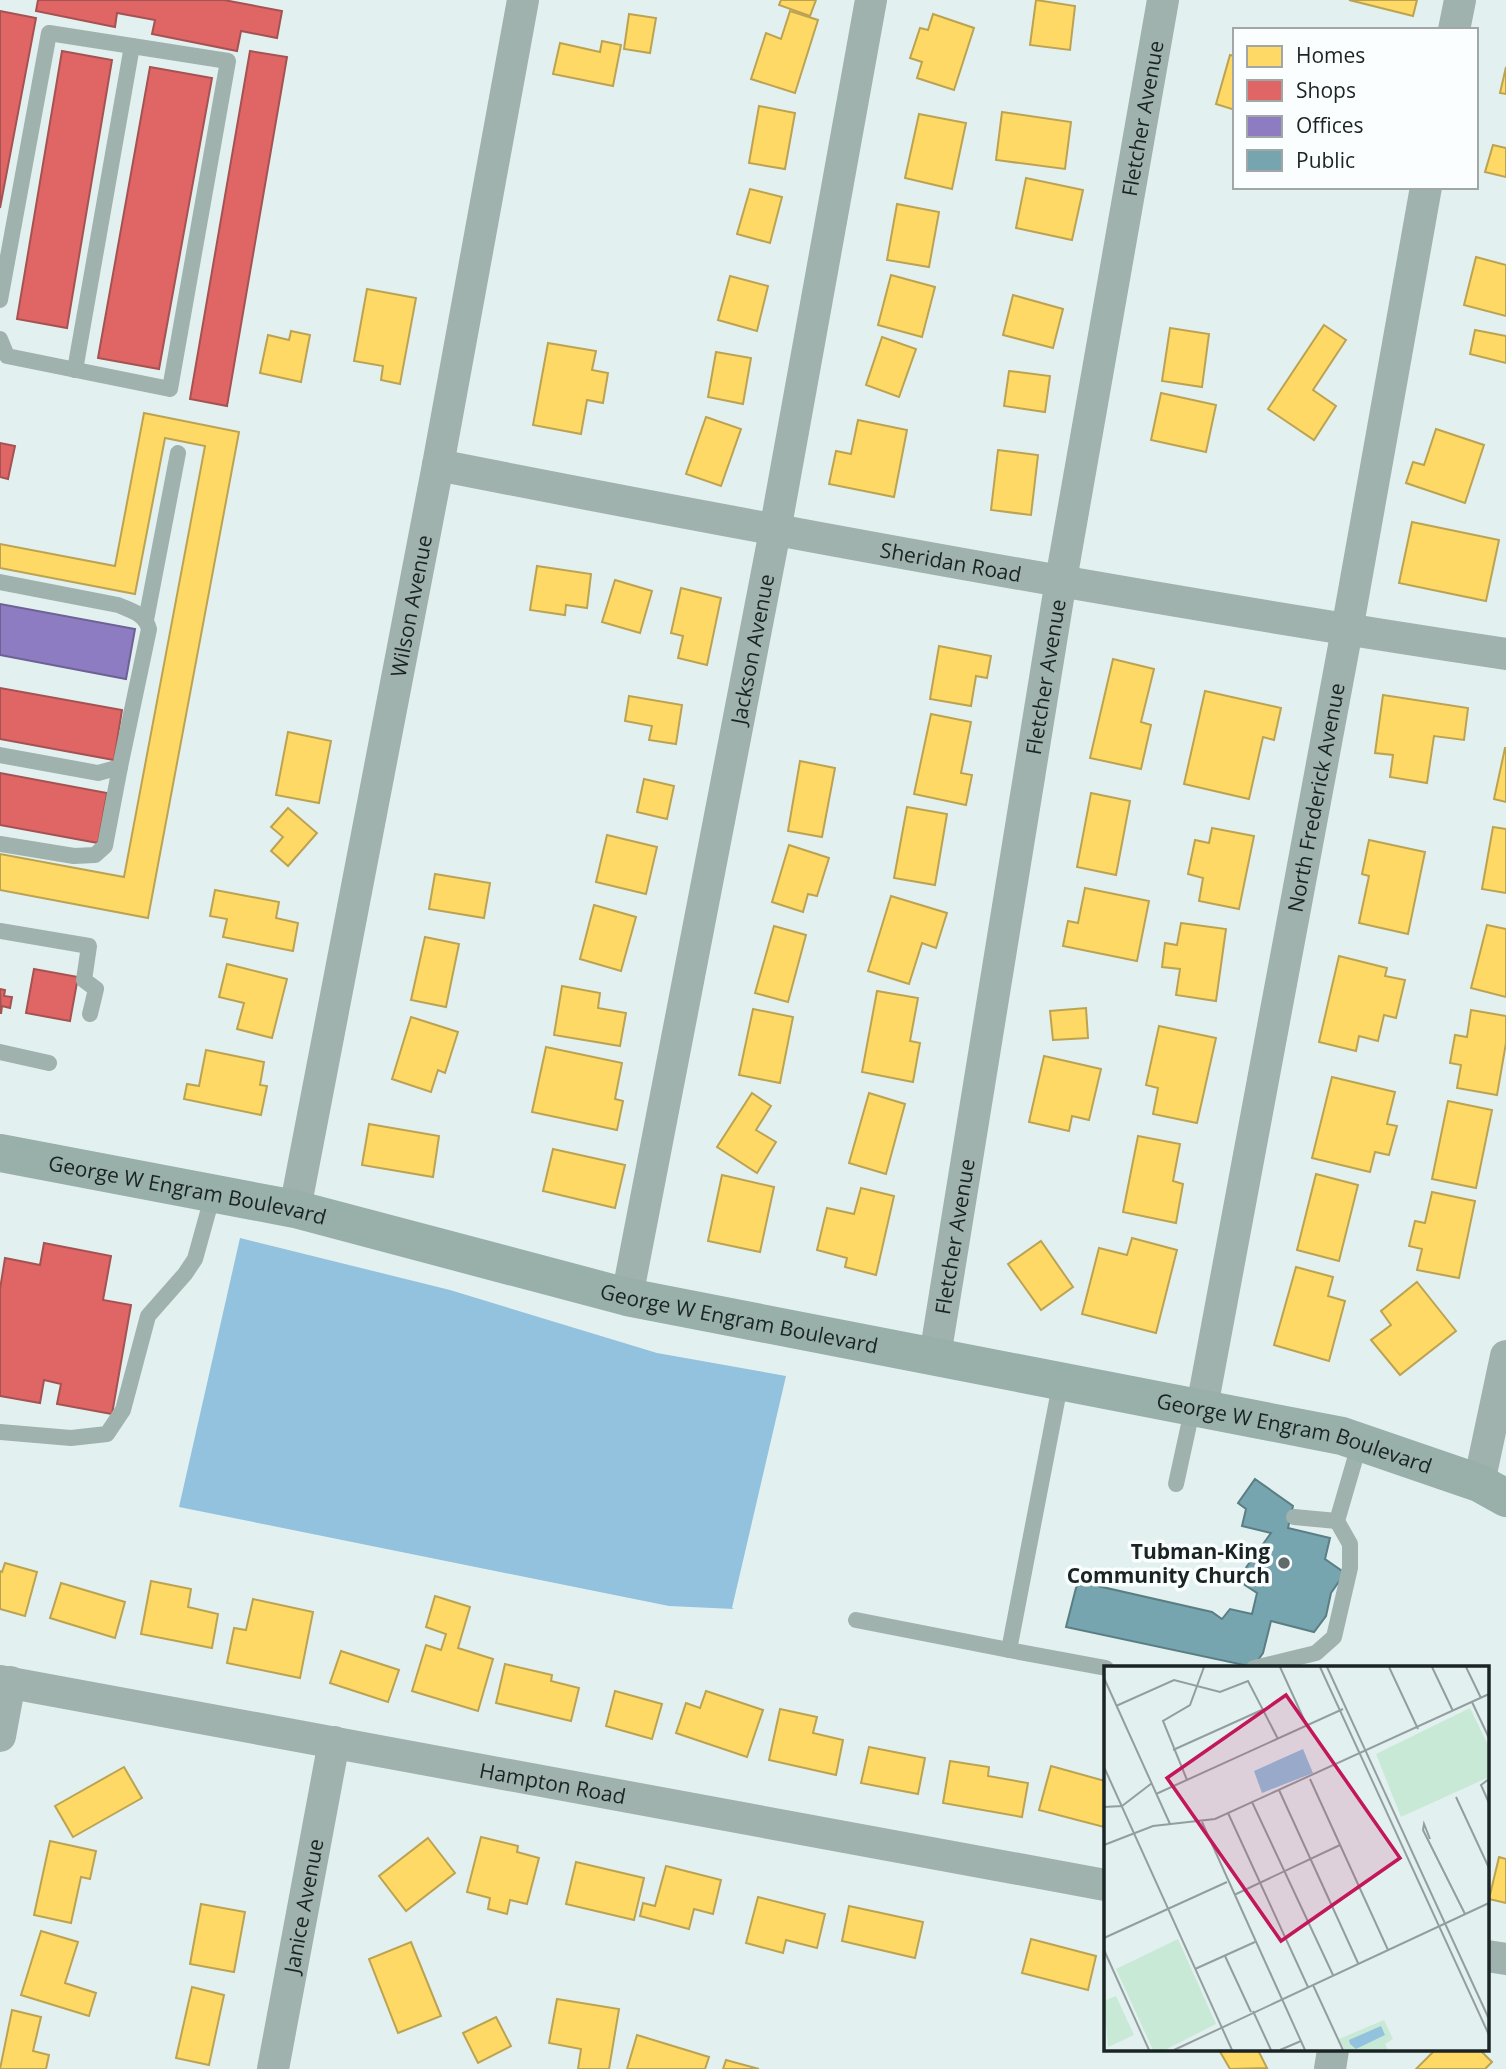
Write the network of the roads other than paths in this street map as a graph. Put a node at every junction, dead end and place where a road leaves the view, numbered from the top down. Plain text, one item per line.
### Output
1 (523, 0) edge
2 (871, 0) edge
3 (1163, 0) edge
4 (1460, 0) edge
5 (1454, 28) edge
6 (132, 46) junction
7 (1426, 189) edge
8 (0, 300) edge
9 (0, 339) edge
10 (75, 370) junction
11 (178, 453) dead end
12 (438, 466) junction
13 (775, 531) junction
14 (1062, 580) junction
15 (0, 582) edge
16 (146, 620) junction
17 (1347, 630) junction
18 (1506, 654) edge
19 (0, 755) edge
20 (120, 766) junction
21 (0, 844) edge
22 (0, 931) edge
23 (90, 1014) dead end
24 (0, 1052) edge
25 (49, 1063) dead end
26 (0, 1153) edge
27 (213, 1194) junction
28 (295, 1209) junction
29 (627, 1297) junction
30 (935, 1356) junction
31 (1506, 1356) edge
32 (1061, 1380) junction
33 (1198, 1407) junction
34 (0, 1432) edge
35 (1360, 1442) junction
36 (1176, 1484) dead end
37 (1492, 1490) edge
38 (1294, 1517) dead end
39 (1337, 1521) junction
40 (856, 1620) dead end
41 (1009, 1650) junction
42 (1262, 1666) edge
43 (1104, 1668) edge
44 (5, 1681) edge
45 (0, 1736) edge
46 (334, 1742) junction
47 (1104, 1885) edge
48 (1488, 1956) edge
49 (1506, 1959) edge
50 (273, 2069) edge

1 - 12 street, Wilson Avenue
2 - 13 street, Jackson Avenue
3 - 14 street, Fletcher Avenue
4 - 5 street
6 - 8 lane
6 - 10 lane
6 - 10 lane
7 - 17 street, North Frederick Avenue
9 - 10 lane
11 - 16 lane
12 - 13 street, Sheridan Road
12 - 28 street, Wilson Avenue
13 - 14 street, Sheridan Road
13 - 29 street, Jackson Avenue
14 - 17 street, Sheridan Road
14 - 30 street, Fletcher Avenue
15 - 16 lane
16 - 20 lane
17 - 18 street, Sheridan Road
17 - 33 street, North Frederick Avenue
19 - 20 lane
20 - 21 lane
22 - 23 lane
24 - 25 lane
26 - 27 main road, George W Engram Boulevard
27 - 28 main road, George W Engram Boulevard
27 - 34 lane
28 - 29 main road, George W Engram Boulevard
29 - 30 main road, George W Engram Boulevard
30 - 32 main road, George W Engram Boulevard
31 - 37 street
32 - 33 main road, George W Engram Boulevard
32 - 41 lane
33 - 35 main road, George W Engram Boulevard
33 - 36 lane
35 - 37 main road, George W Engram Boulevard
35 - 39 lane
38 - 39 lane
39 - 42 lane
40 - 41 lane
41 - 43 lane
44 - 45 street
44 - 46 street, Hampton Road
46 - 47 street, Hampton Road
46 - 50 street, Janice Avenue
48 - 49 street

